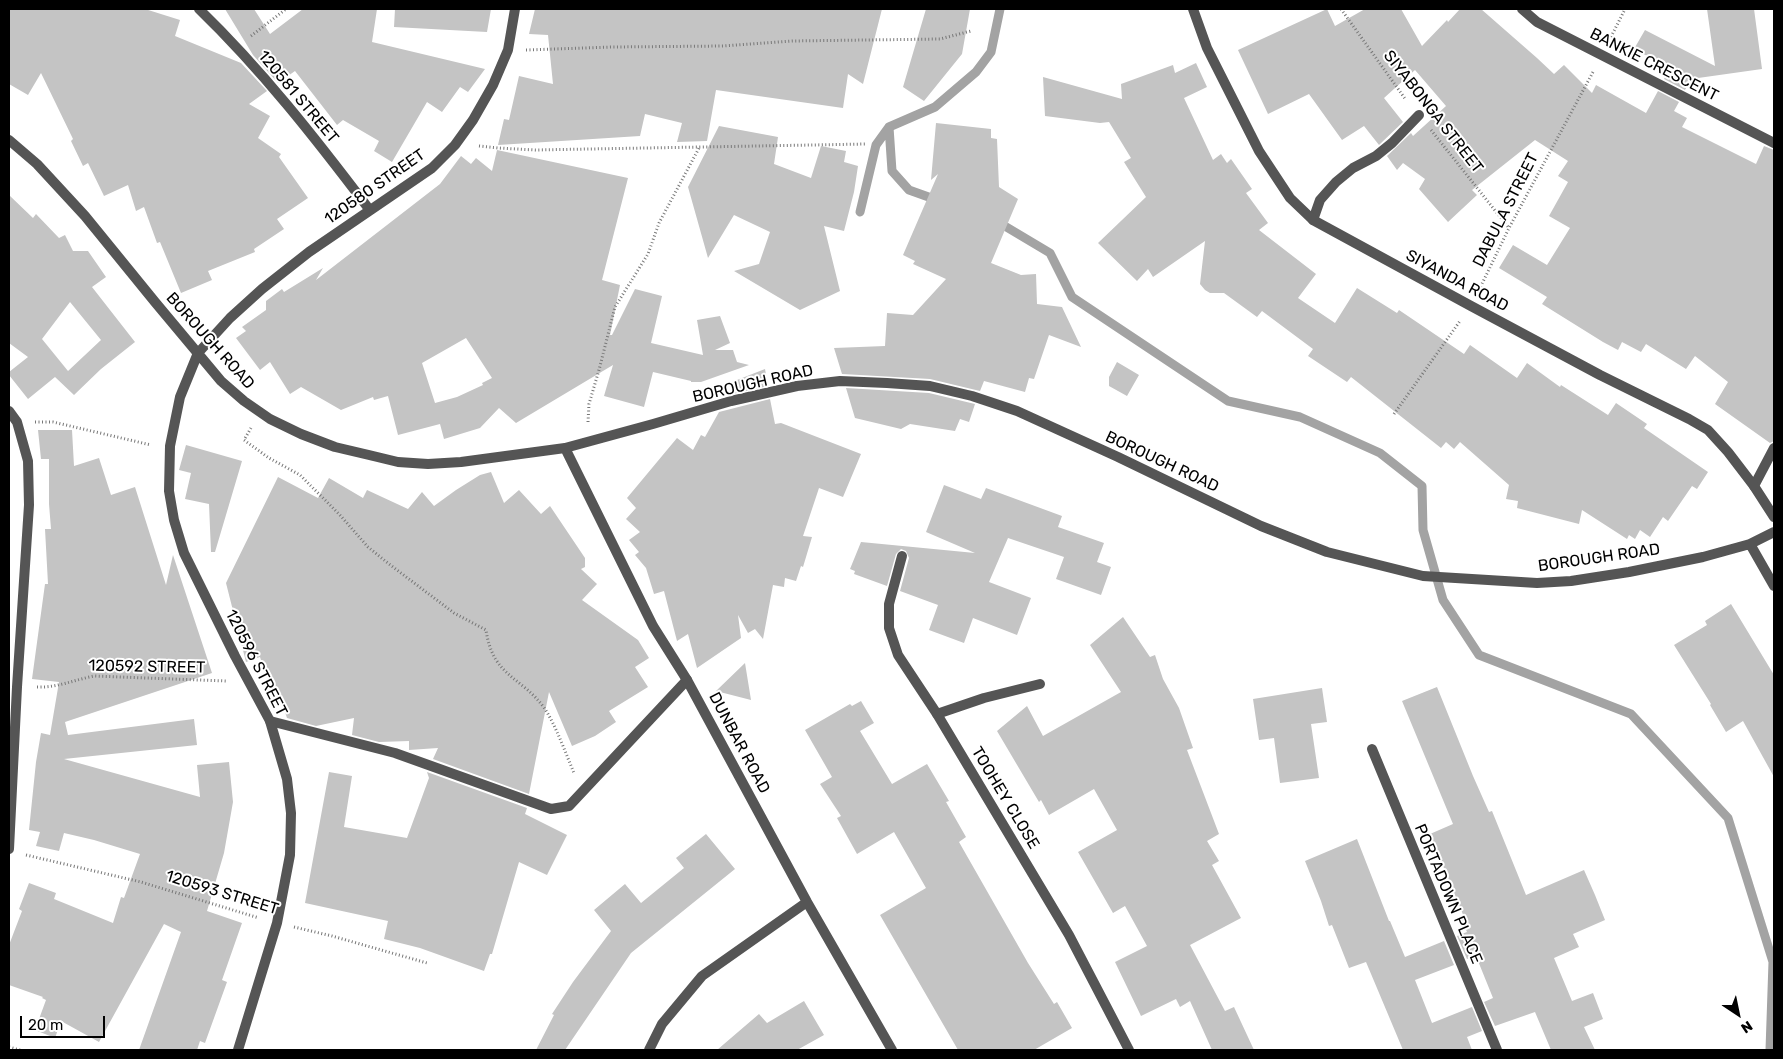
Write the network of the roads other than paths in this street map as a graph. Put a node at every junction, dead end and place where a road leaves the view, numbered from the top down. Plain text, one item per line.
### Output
1 (199, 9) edge
2 (515, 9) edge
3 (1193, 9) edge
4 (1522, 9) edge
5 (1419, 116) road end
6 (9, 140) edge
7 (1774, 144) edge
8 (369, 209) junction
9 (1312, 220) junction
10 (198, 353) junction
11 (9, 411) edge
12 (565, 448) junction
13 (1774, 448) edge
14 (1754, 486) junction
15 (1774, 517) edge
16 (1774, 532) edge
17 (1750, 544) junction
18 (902, 556) dead end
19 (1774, 586) edge
20 (687, 680) junction
21 (1040, 684) dead end
22 (937, 714) junction
23 (270, 720) junction
24 (1372, 749) dead end
25 (14, 851) edge
26 (807, 902) junction
27 (238, 1050) edge
28 (648, 1050) edge
29 (892, 1050) edge
30 (1129, 1050) edge
31 (1497, 1050) edge

1 - 8 street, 120581 STREET
2 - 8 street, 120580 STREET
3 - 9 street, SIYANDA ROAD
4 - 7 street, BANKIE CRESCENT
5 - 9 street
6 - 10 street, BOROUGH ROAD
8 - 10 street, 120580 STREET
9 - 14 street, SIYANDA ROAD
10 - 12 street, BOROUGH ROAD
10 - 23 street, 120596 STREET
11 - 25 street
12 - 17 street, BOROUGH ROAD
12 - 20 street, DUNBAR ROAD
13 - 14 street
14 - 15 street, SIYANDA ROAD
16 - 17 street, BOROUGH ROAD
17 - 19 street
18 - 22 street, TOOHEY CLOSE
20 - 23 street
20 - 26 street, DUNBAR ROAD
21 - 22 street
22 - 30 street, TOOHEY CLOSE
23 - 27 street, 120596 STREET
24 - 31 street, PORTADOWN PLACE
26 - 28 street
26 - 29 street, DUNBAR ROAD

